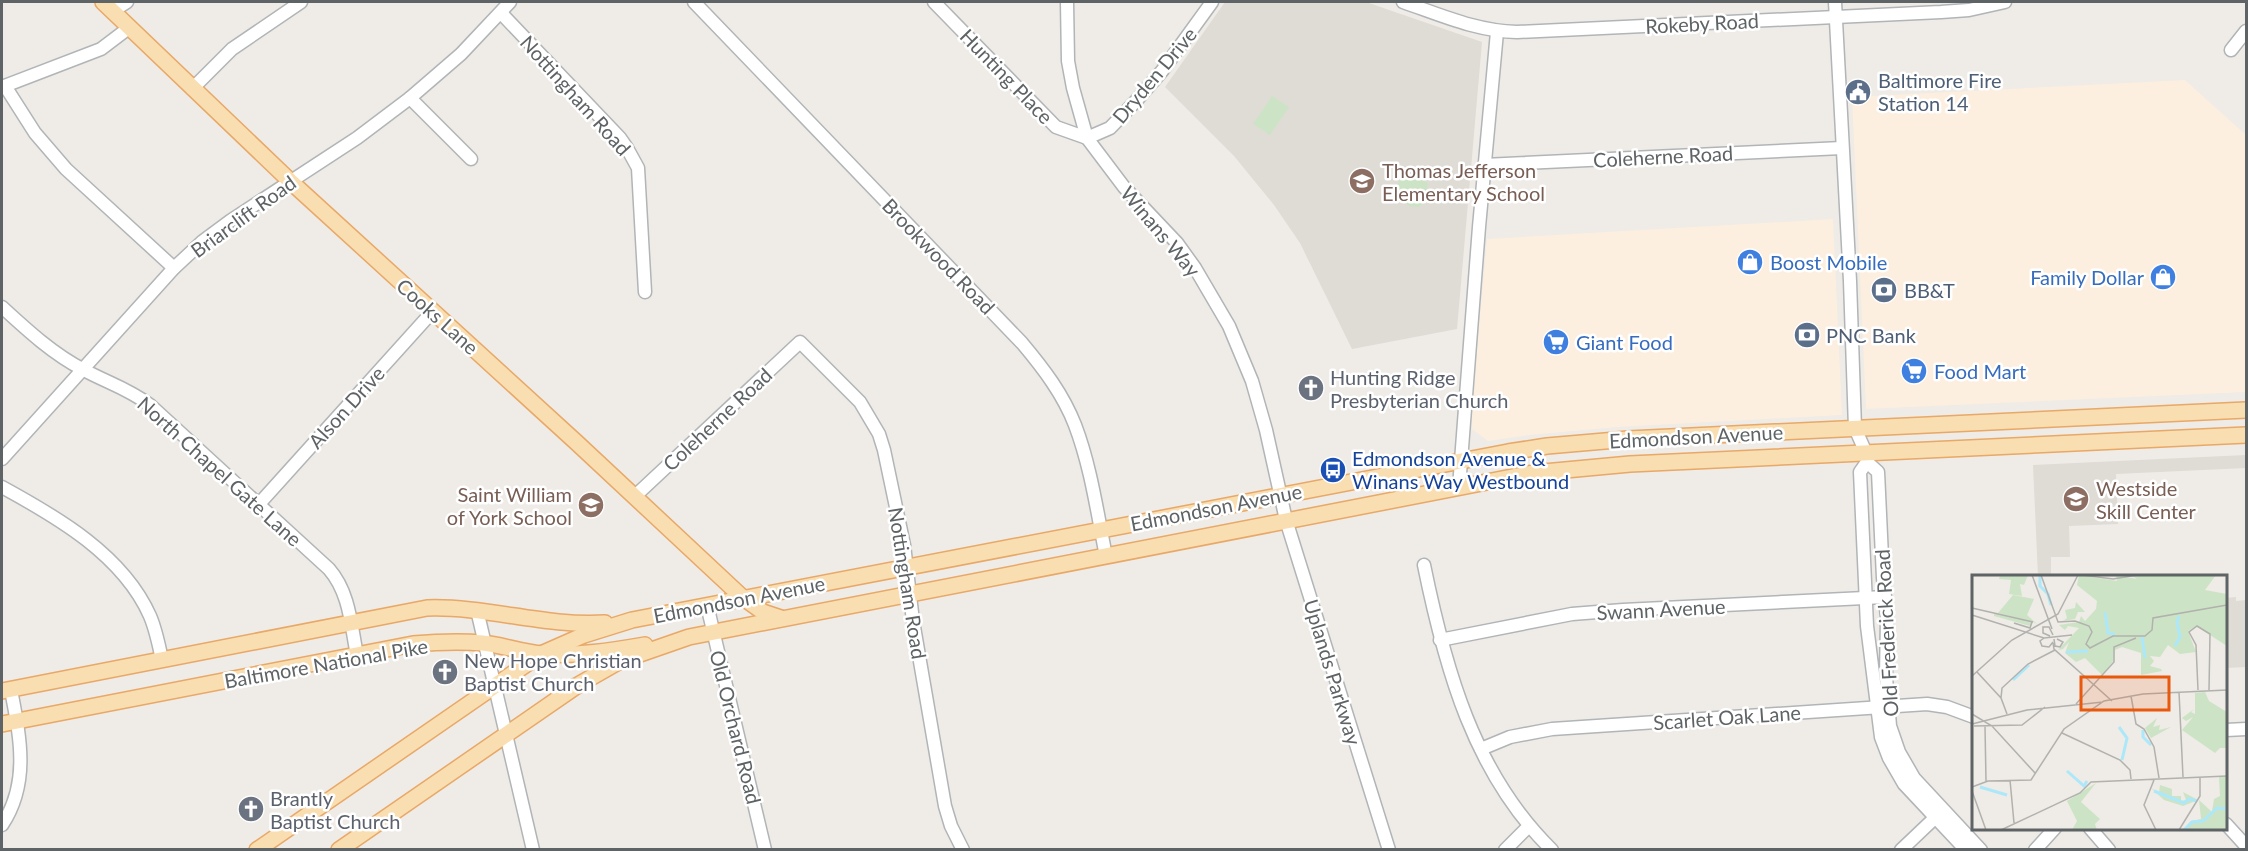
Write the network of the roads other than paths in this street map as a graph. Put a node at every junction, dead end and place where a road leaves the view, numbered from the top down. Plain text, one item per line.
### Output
1 (127, 2) edge
2 (301, 2) edge
3 (510, 2) edge
4 (693, 2) edge
5 (934, 2) edge
6 (1067, 2) edge
7 (1212, 2) edge
8 (1403, 2) edge
9 (1834, 2) edge
10 (2005, 2) edge
11 (108, 6) edge
12 (1431, 7) edge
13 (501, 13) junction
14 (1835, 16) junction
15 (130, 27) junction
16 (2247, 31) edge
17 (1497, 32) junction
18 (2231, 50) dead end
19 (3, 87) edge
20 (192, 89) junction
21 (410, 98) junction
22 (1087, 138) junction
23 (1842, 148) junction
24 (471, 159) dead end
25 (1484, 165) junction
26 (290, 181) junction
27 (174, 268) junction
28 (645, 292) dead end
29 (2, 307) edge
30 (433, 311) junction
31 (800, 342) joint
32 (83, 370) junction
33 (2247, 410) edge
34 (1855, 428) junction
35 (2247, 435) edge
36 (1867, 457) junction
37 (2, 459) edge
38 (1460, 461) junction
39 (2, 487) edge
40 (1459, 488) junction
41 (1280, 494) junction
42 (634, 496) junction
43 (259, 504) junction
44 (1287, 520) junction
45 (1100, 530) junction
46 (1106, 556) junction
47 (1424, 565) dead end
48 (907, 566) junction
49 (910, 594) junction
50 (742, 597) junction
51 (1885, 597) junction
52 (1865, 598) junction
53 (707, 605) junction
54 (477, 610) junction
55 (782, 619) junction
56 (632, 620) junction
57 (350, 624) junction
58 (713, 632) junction
59 (689, 637) junction
60 (1440, 640) junction
61 (484, 644) junction
62 (541, 654) junction
63 (357, 655) junction
64 (162, 660) junction
65 (494, 685) junction
66 (6, 691) edge
67 (1881, 706) junction
68 (1972, 716) edge
69 (17, 722) junction
70 (2, 724) edge
71 (2247, 729) edge
72 (2227, 730) edge
73 (506, 735) junction
74 (1481, 749) junction
75 (1939, 814) junction
76 (2, 825) edge
77 (2227, 825) edge
78 (1529, 826) junction
79 (2053, 830) edge
80 (2092, 830) edge
81 (2247, 846) edge
82 (256, 849) edge
83 (339, 849) edge
84 (533, 849) edge
85 (765, 849) edge
86 (963, 849) edge
87 (1389, 849) edge
88 (1505, 849) edge
89 (1552, 849) edge
90 (1901, 849) edge
91 (1966, 849) edge
92 (1981, 849) edge
93 (2035, 849) edge
94 (2109, 849) edge

1 - 11 street
2 - 20 street
3 - 13 street, Briarclift Road
4 - 45 street, Brookwood Road
5 - 22 street, Hunting Place
6 - 22 street, Winans Way
7 - 22 street, Dryden Drive
8 - 12 street, Rokeby Road
9 - 14 street
10 - 14 street, Rokeby Road
11 - 15 main road, Cooks Lane
12 - 17 street, Rokeby Road
13 - 21 street, Briarclift Road
13 - 28 street, Nottingham Road
14 - 17 street, Rokeby Road
14 - 23 street
15 - 19 street
15 - 20 main road, Cooks Lane
16 - 18 street
17 - 25 street
19 - 27 street
20 - 26 main road, Cooks Lane
21 - 24 street
21 - 26 street, Briarclift Road
22 - 41 street, Winans Way
23 - 25 street, Coleherne Road
23 - 34 street
25 - 38 street
26 - 27 street, Briarclift Road
26 - 30 main road, Cooks Lane
27 - 32 street, Briarclift Road
29 - 32 street, North Chapel Gate Lane
30 - 42 main road, Cooks Lane
30 - 43 street, Alson Drive
31 - 42 street, Coleherne Road
31 - 48 street, Nottingham Road
32 - 37 street, Briarclift Road
32 - 43 street, North Chapel Gate Lane
33 - 34 main road, Edmondson Avenue
34 - 36 street, Old Frederick Road
34 - 38 main road, Edmondson Avenue
35 - 36 main road, Edmondson Avenue
36 - 40 main road, Edmondson Avenue
36 - 51 street, Old Frederick Road
36 - 52 street, Old Frederick Road
38 - 40 street
38 - 41 main road, Edmondson Avenue
39 - 64 street
40 - 44 main road, Edmondson Avenue
41 - 44 street, Uplands Parkway
41 - 45 main road, Edmondson Avenue
42 - 50 main road, Cooks Lane
43 - 57 street, North Chapel Gate Lane
44 - 46 main road, Edmondson Avenue
44 - 87 street, Uplands Parkway
45 - 46 street, Brookwood Road
45 - 48 main road, Edmondson Avenue
46 - 49 main road, Edmondson Avenue
47 - 60 street
48 - 49 street, Nottingham Road
48 - 50 main road, Edmondson Avenue
49 - 55 main road, Edmondson Avenue
49 - 86 street, Nottingham Road
50 - 53 main road, Edmondson Avenue
50 - 55 main road, Cooks Lane
51 - 52 street, Swann Avenue
51 - 67 street, Old Frederick Road
52 - 60 street, Swann Avenue
52 - 67 street, Old Frederick Road
53 - 56 main road, Edmondson Avenue
53 - 58 street, Old Orchard Road
54 - 56 main road, Baltimore National Pike
54 - 57 main road, Baltimore National Pike
54 - 61 street
55 - 58 main road, Edmondson Avenue
56 - 62 main road, Edmondson Avenue
57 - 63 street, North Chapel Gate Lane
57 - 64 main road, Baltimore National Pike
58 - 59 main road, Edmondson Avenue
58 - 85 street, Old Orchard Road
59 - 62 main road, Baltimore National Pike
59 - 73 main road, Edmondson Avenue
60 - 74 street
61 - 62 main road, Baltimore National Pike
61 - 63 main road, Baltimore National Pike
61 - 65 street
62 - 65 main road, Edmondson Avenue
63 - 69 main road, Baltimore National Pike
64 - 66 main road, Baltimore National Pike
65 - 73 street
65 - 82 main road, Edmondson Avenue
66 - 69 street
67 - 68 street, Scarlet Oak Lane
67 - 74 street, Scarlet Oak Lane
67 - 75 street, Old Frederick Road
69 - 70 main road, Baltimore National Pike
69 - 76 street
71 - 72 street
73 - 83 main road, Edmondson Avenue
73 - 84 street
74 - 78 street
75 - 90 street
75 - 91 street, Old Frederick Road
75 - 92 street, Old Frederick Road
77 - 81 street
78 - 88 street
78 - 89 street
79 - 93 street
80 - 94 street

